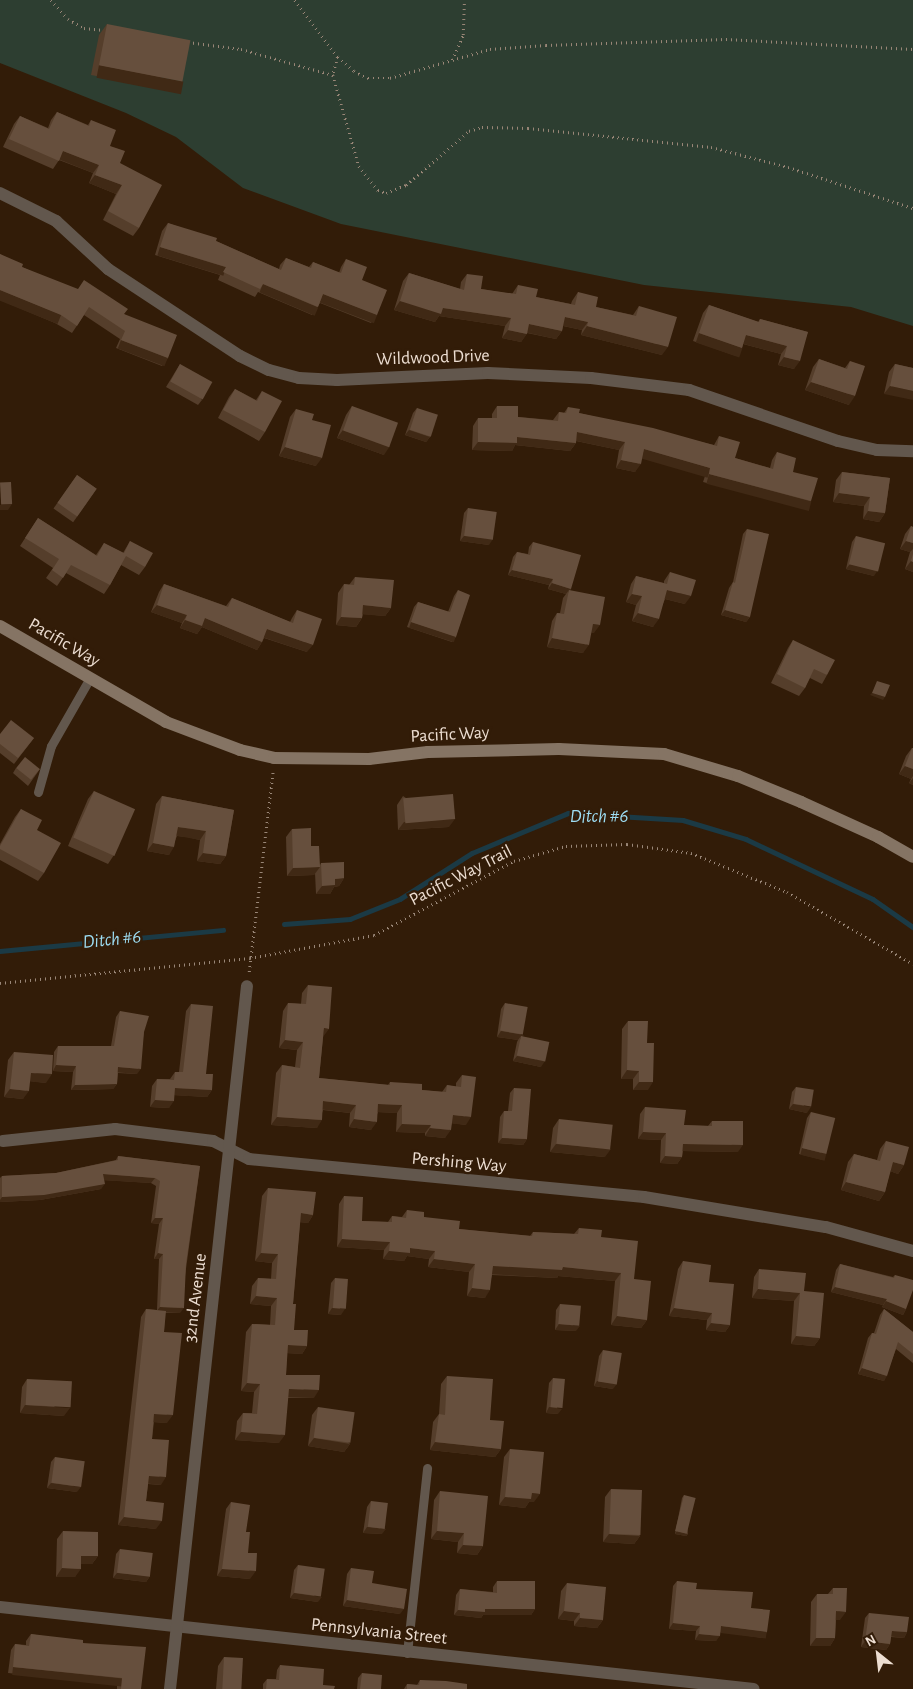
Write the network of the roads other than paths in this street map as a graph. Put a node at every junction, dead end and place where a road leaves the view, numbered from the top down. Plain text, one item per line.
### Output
1 (0, 193) edge
2 (913, 451) edge
3 (0, 626) edge
4 (90, 678) junction
5 (38, 792) dead end
6 (913, 857) edge
7 (247, 986) road end
8 (3, 1141) dead end
9 (231, 1151) junction
10 (913, 1250) edge
11 (427, 1468) dead end
12 (0, 1607) edge
13 (175, 1628) junction
14 (407, 1653) junction
15 (170, 1689) edge
16 (754, 1689) edge

1 - 2 street, Wildwood Drive
3 - 4 main road, Pacific Way
4 - 5 lane
4 - 6 main road, Pacific Way
7 - 9 street, 32nd Avenue
8 - 9 street, Pershing Way
9 - 10 street, Pershing Way
9 - 13 street, 32nd Avenue
11 - 14 lane
12 - 13 street, Pennsylvania Street
13 - 14 street, Pennsylvania Street
13 - 15 street, 32nd Avenue
14 - 16 street, Pennsylvania Street

